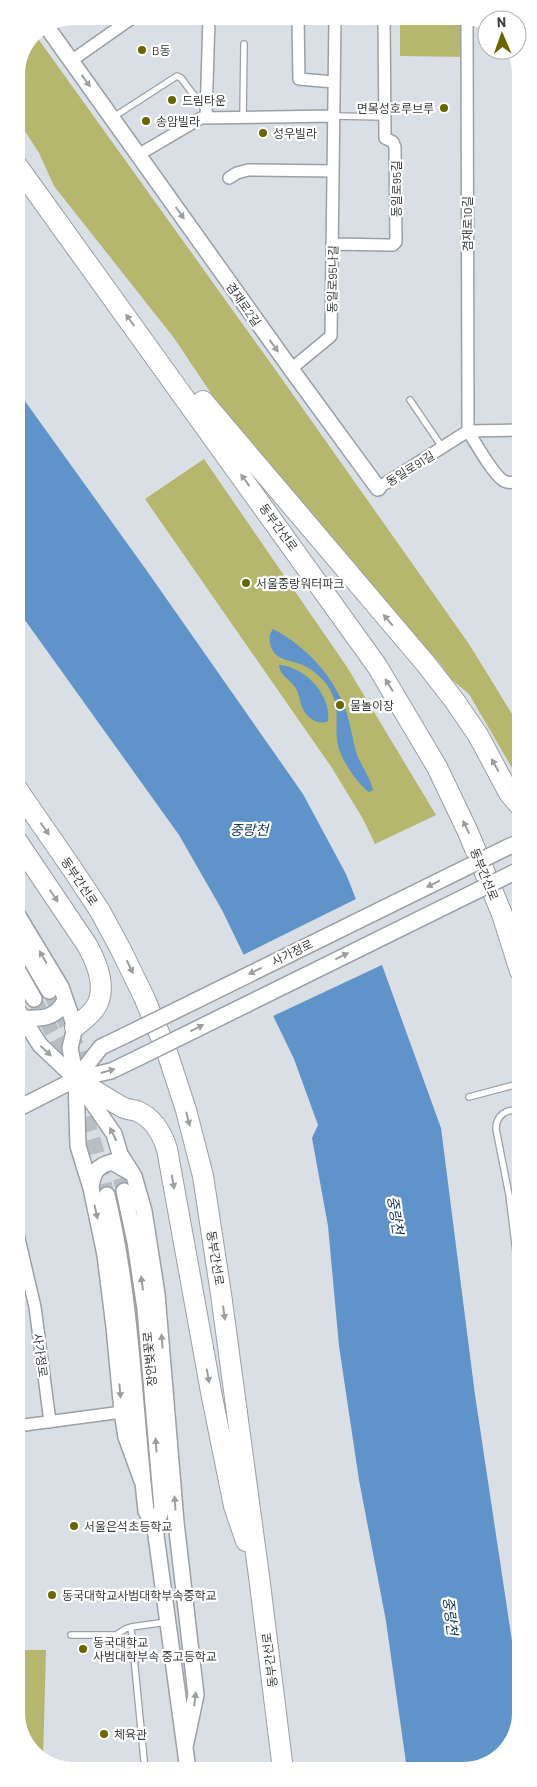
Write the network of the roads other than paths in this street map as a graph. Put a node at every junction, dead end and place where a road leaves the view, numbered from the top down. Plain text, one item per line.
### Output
1 (122, 25) edge
2 (209, 25) edge
3 (298, 25) edge
4 (335, 25) edge
5 (384, 25) edge
6 (467, 25) edge
7 (50, 31) edge
8 (244, 44) dead end
9 (71, 61) junction
10 (334, 82) junction
11 (206, 114) junction
12 (334, 116) junction
13 (243, 117) junction
14 (384, 117) junction
15 (112, 118) junction
16 (138, 155) junction
17 (333, 171) junction
18 (25, 176) edge
19 (229, 178) dead end
20 (332, 244) junction
21 (152, 351) junction
22 (291, 369) junction
23 (410, 400) dead end
24 (512, 430) edge
25 (468, 431) junction
26 (442, 447) junction
27 (512, 483) edge
28 (378, 488) joint
29 (512, 797) edge
30 (25, 801) edge
31 (512, 846) edge
32 (25, 853) edge
33 (512, 874) edge
34 (25, 927) edge
35 (512, 946) edge
36 (25, 950) edge
37 (25, 983) edge
38 (49, 991) tunnel mouth
39 (34, 999) tunnel mouth
40 (65, 1000) junction
41 (25, 1015) edge
42 (25, 1022) edge
43 (75, 1027) junction
44 (76, 1078) junction
45 (512, 1086) edge
46 (470, 1097) dead end
47 (25, 1105) edge
48 (512, 1110) edge
49 (134, 1176) junction
50 (91, 1188) junction
51 (124, 1191) tunnel mouth
52 (107, 1195) tunnel mouth
53 (512, 1220) edge
54 (25, 1264) edge
55 (122, 1412) junction
56 (50, 1422) junction
57 (25, 1425) edge
58 (142, 1481) junction
59 (155, 1528) junction
60 (260, 1584) junction
61 (168, 1622) junction
62 (131, 1627) junction
63 (71, 1635) dead end
64 (186, 1747) junction
65 (144, 1762) edge
66 (187, 1762) edge
67 (281, 1762) edge

1 - 9 street
2 - 11 street
3 - 10 street
4 - 10 street, 동일로95나길
5 - 14 street, 동일로95길
6 - 25 street, 겸재로10길
7 - 9 main road, 겸재로2길
8 - 13 lane
9 -> 15 main road, 겸재로2길
10 - 12 street, 동일로95나길
11 - 13 street
11 - 15 lane
11 - 16 street
12 - 13 street
12 - 14 lane
12 - 17 street, 동일로95나길
14 - 20 street, 동일로95길
15 - 16 main road, 겸재로2길
16 -> 22 main road, 겸재로2길
17 - 19 street
17 - 20 street, 동일로95나길
21 -> 18 highway, 동부간선로
20 - 22 street, 동일로95나길
29 -> 21 highway
35 -> 21 highway, 동부간선로
22 - 28 main road, 겸재로2길
23 - 26 lane, 동일로91길
24 - 25 street
25 - 26 street, 동일로91길
25 - 27 street
26 - 28 street, 동일로91길
30 -> 60 highway, 동부간선로
31 -> 44 main road, 사가정로, bridge
32 -> 43 highway
44 -> 33 main road, 사가정로, bridge
40 -> 34 main road
36 - 38 main road
37 - 39 main road
40 - 41 main road
40 - 43 main road
42 -> 44 main road
43 - 44 main road
44 - 47 main road, 사가정로
49 -> 44 main road
44 - 50 main road
44 -> 60 highway
45 - 46 lane
48 - 53 lane
49 - 50 main road
64 -> 49 main road
50 -> 55 main road
59 -> 51 main road, 장안벚꽃로
52 - 58 main road, 장안벚꽃로
54 - 56 street, 사가정로
55 - 56 street
55 - 58 main road
56 - 57 street
58 - 59 main road, 장안벚꽃로
59 - 61 main road, 장안벚꽃로
60 - 67 highway, 동부간선로
61 - 62 lane
61 - 64 main road, 장안벚꽃로
62 - 63 lane
62 - 65 lane
64 - 66 main road, 장안벚꽃로

